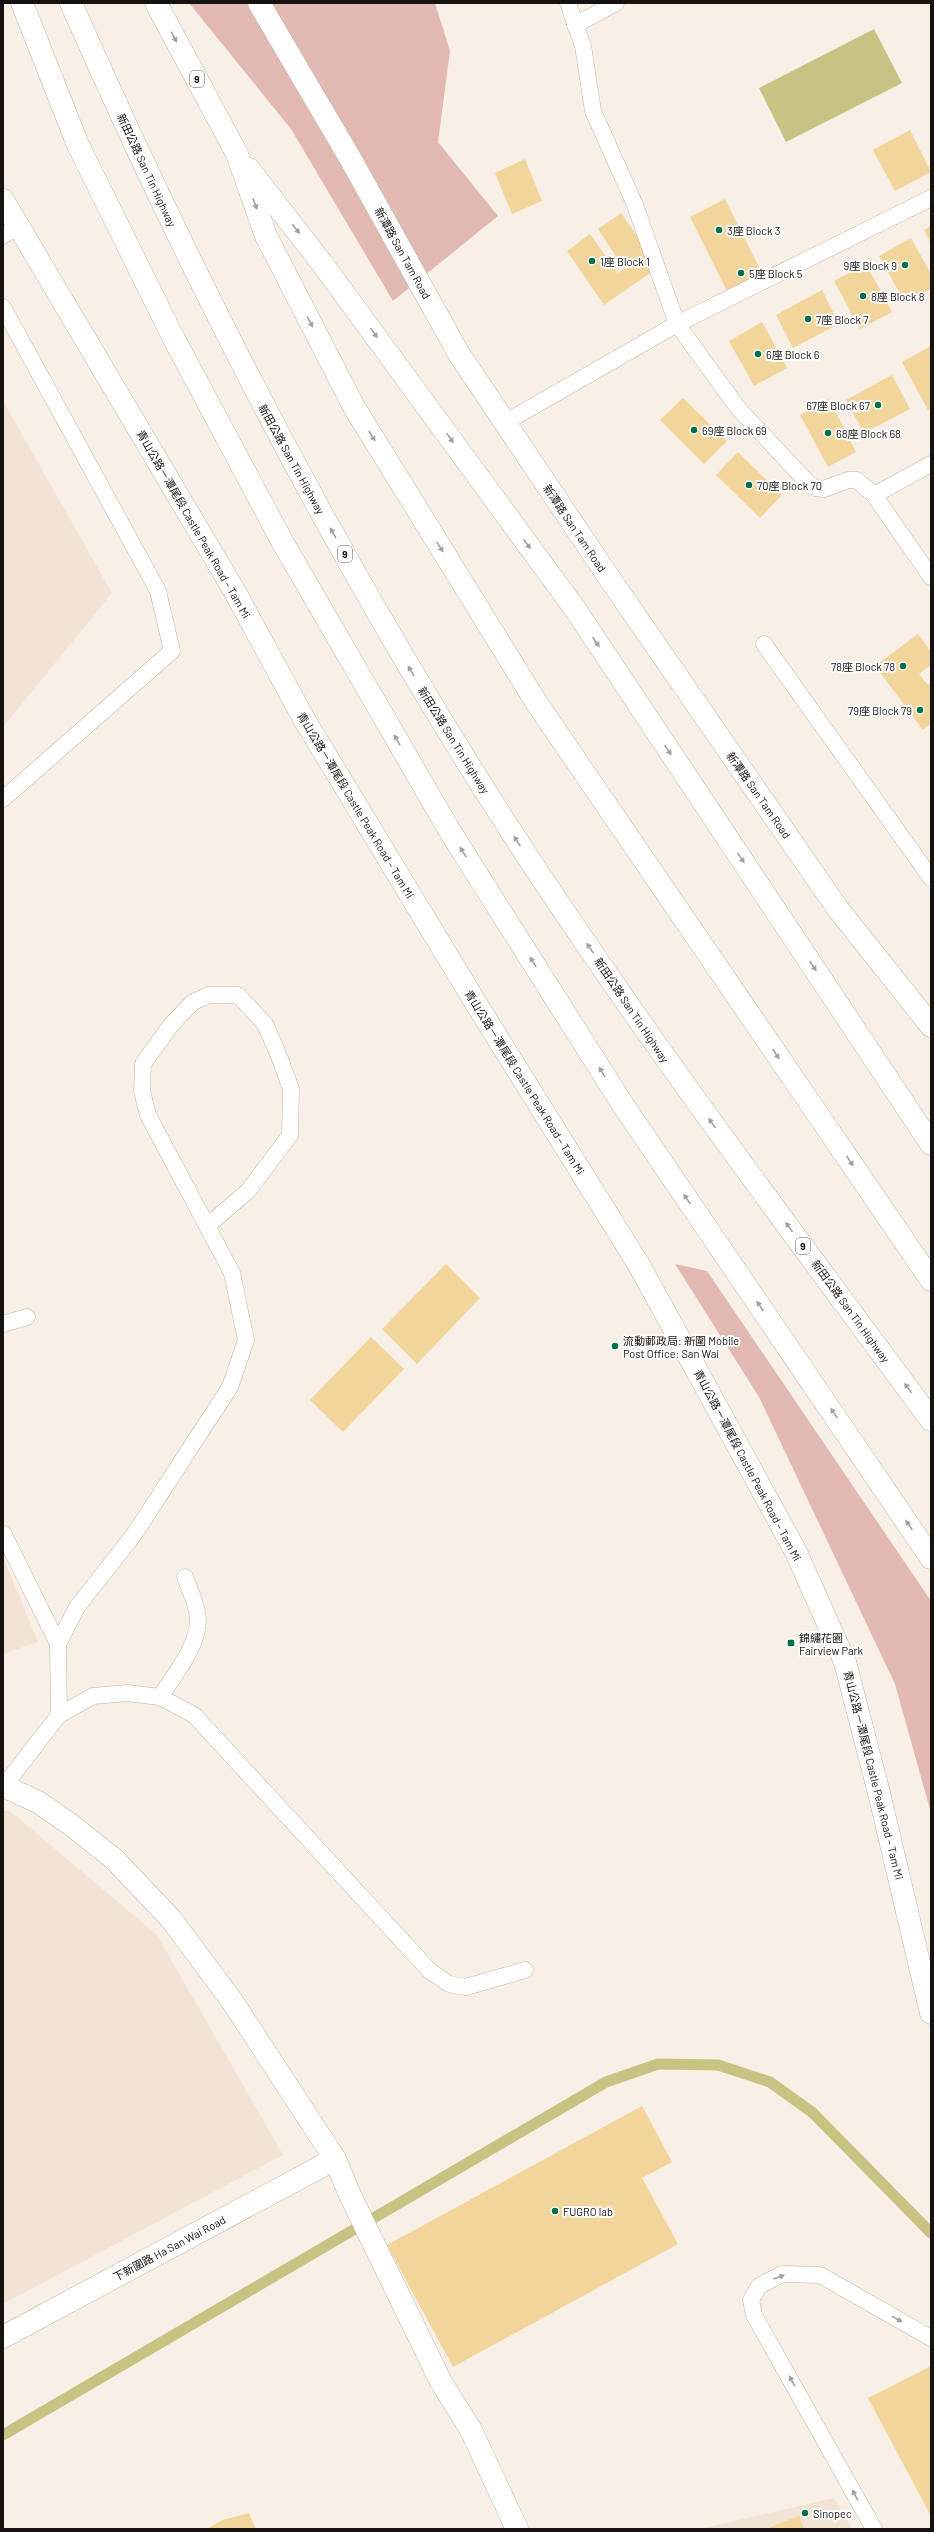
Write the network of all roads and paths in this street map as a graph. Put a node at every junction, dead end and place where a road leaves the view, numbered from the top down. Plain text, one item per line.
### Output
1 (22, 3) edge
2 (71, 3) edge
3 (156, 3) edge
4 (259, 3) edge
5 (568, 3) edge
6 (616, 3) edge
7 (575, 25) junction
8 (238, 154) junction
9 (931, 198) edge
10 (3, 200) edge
11 (11, 231) edge
12 (3, 307) edge
13 (676, 324) junction
14 (504, 423) junction
15 (931, 464) edge
16 (874, 495) junction
17 (931, 577) edge
18 (764, 644) dead end
19 (3, 799) edge
20 (931, 878) edge
21 (931, 1026) edge
22 (931, 1144) edge
23 (207, 1226) junction
24 (931, 1280) edge
25 (27, 1317) dead end
26 (3, 1324) edge
27 (931, 1420) edge
28 (3, 1533) edge
29 (931, 1558) edge
30 (185, 1577) dead end
31 (58, 1644) junction
32 (160, 1697) junction
33 (59, 1715) junction
34 (4, 1786) edge
35 (525, 1970) dead end
36 (931, 2013) edge
37 (335, 2159) junction
38 (3, 2337) edge
39 (931, 2338) edge
40 (517, 2529) edge
41 (874, 2529) edge

29 -> 1 main road
27 -> 2 main road, 新田公路 San Tin Highway / 9
3 -> 8 main road, 9
4 - 14 main road, 新潭路 San Tam Road
5 - 7 lane
6 - 7 lane
7 - 13 lane
8 -> 22 main road
8 -> 24 main road, 9
9 - 13 lane
10 - 11 main road, 青山公路－潭尾段 Castle Peak Road – Tam Mi
11 - 36 main road, 青山公路－潭尾段 Castle Peak Road – Tam Mi
12 - 19 lane
13 - 14 lane
13 - 16 lane
14 - 21 main road, 新潭路 San Tam Road
15 - 16 lane
16 - 17 lane
18 - 20 lane
23 - 23 lane
23 - 31 lane
25 - 26 lane
28 - 31 lane
30 - 32 lane
31 - 33 lane
32 - 33 lane
32 - 35 lane
33 - 34 lane
34 - 37 main road
37 - 38 main road, 下新圍路 Ha San Wai Road
37 - 40 main road
41 -> 39 lane

